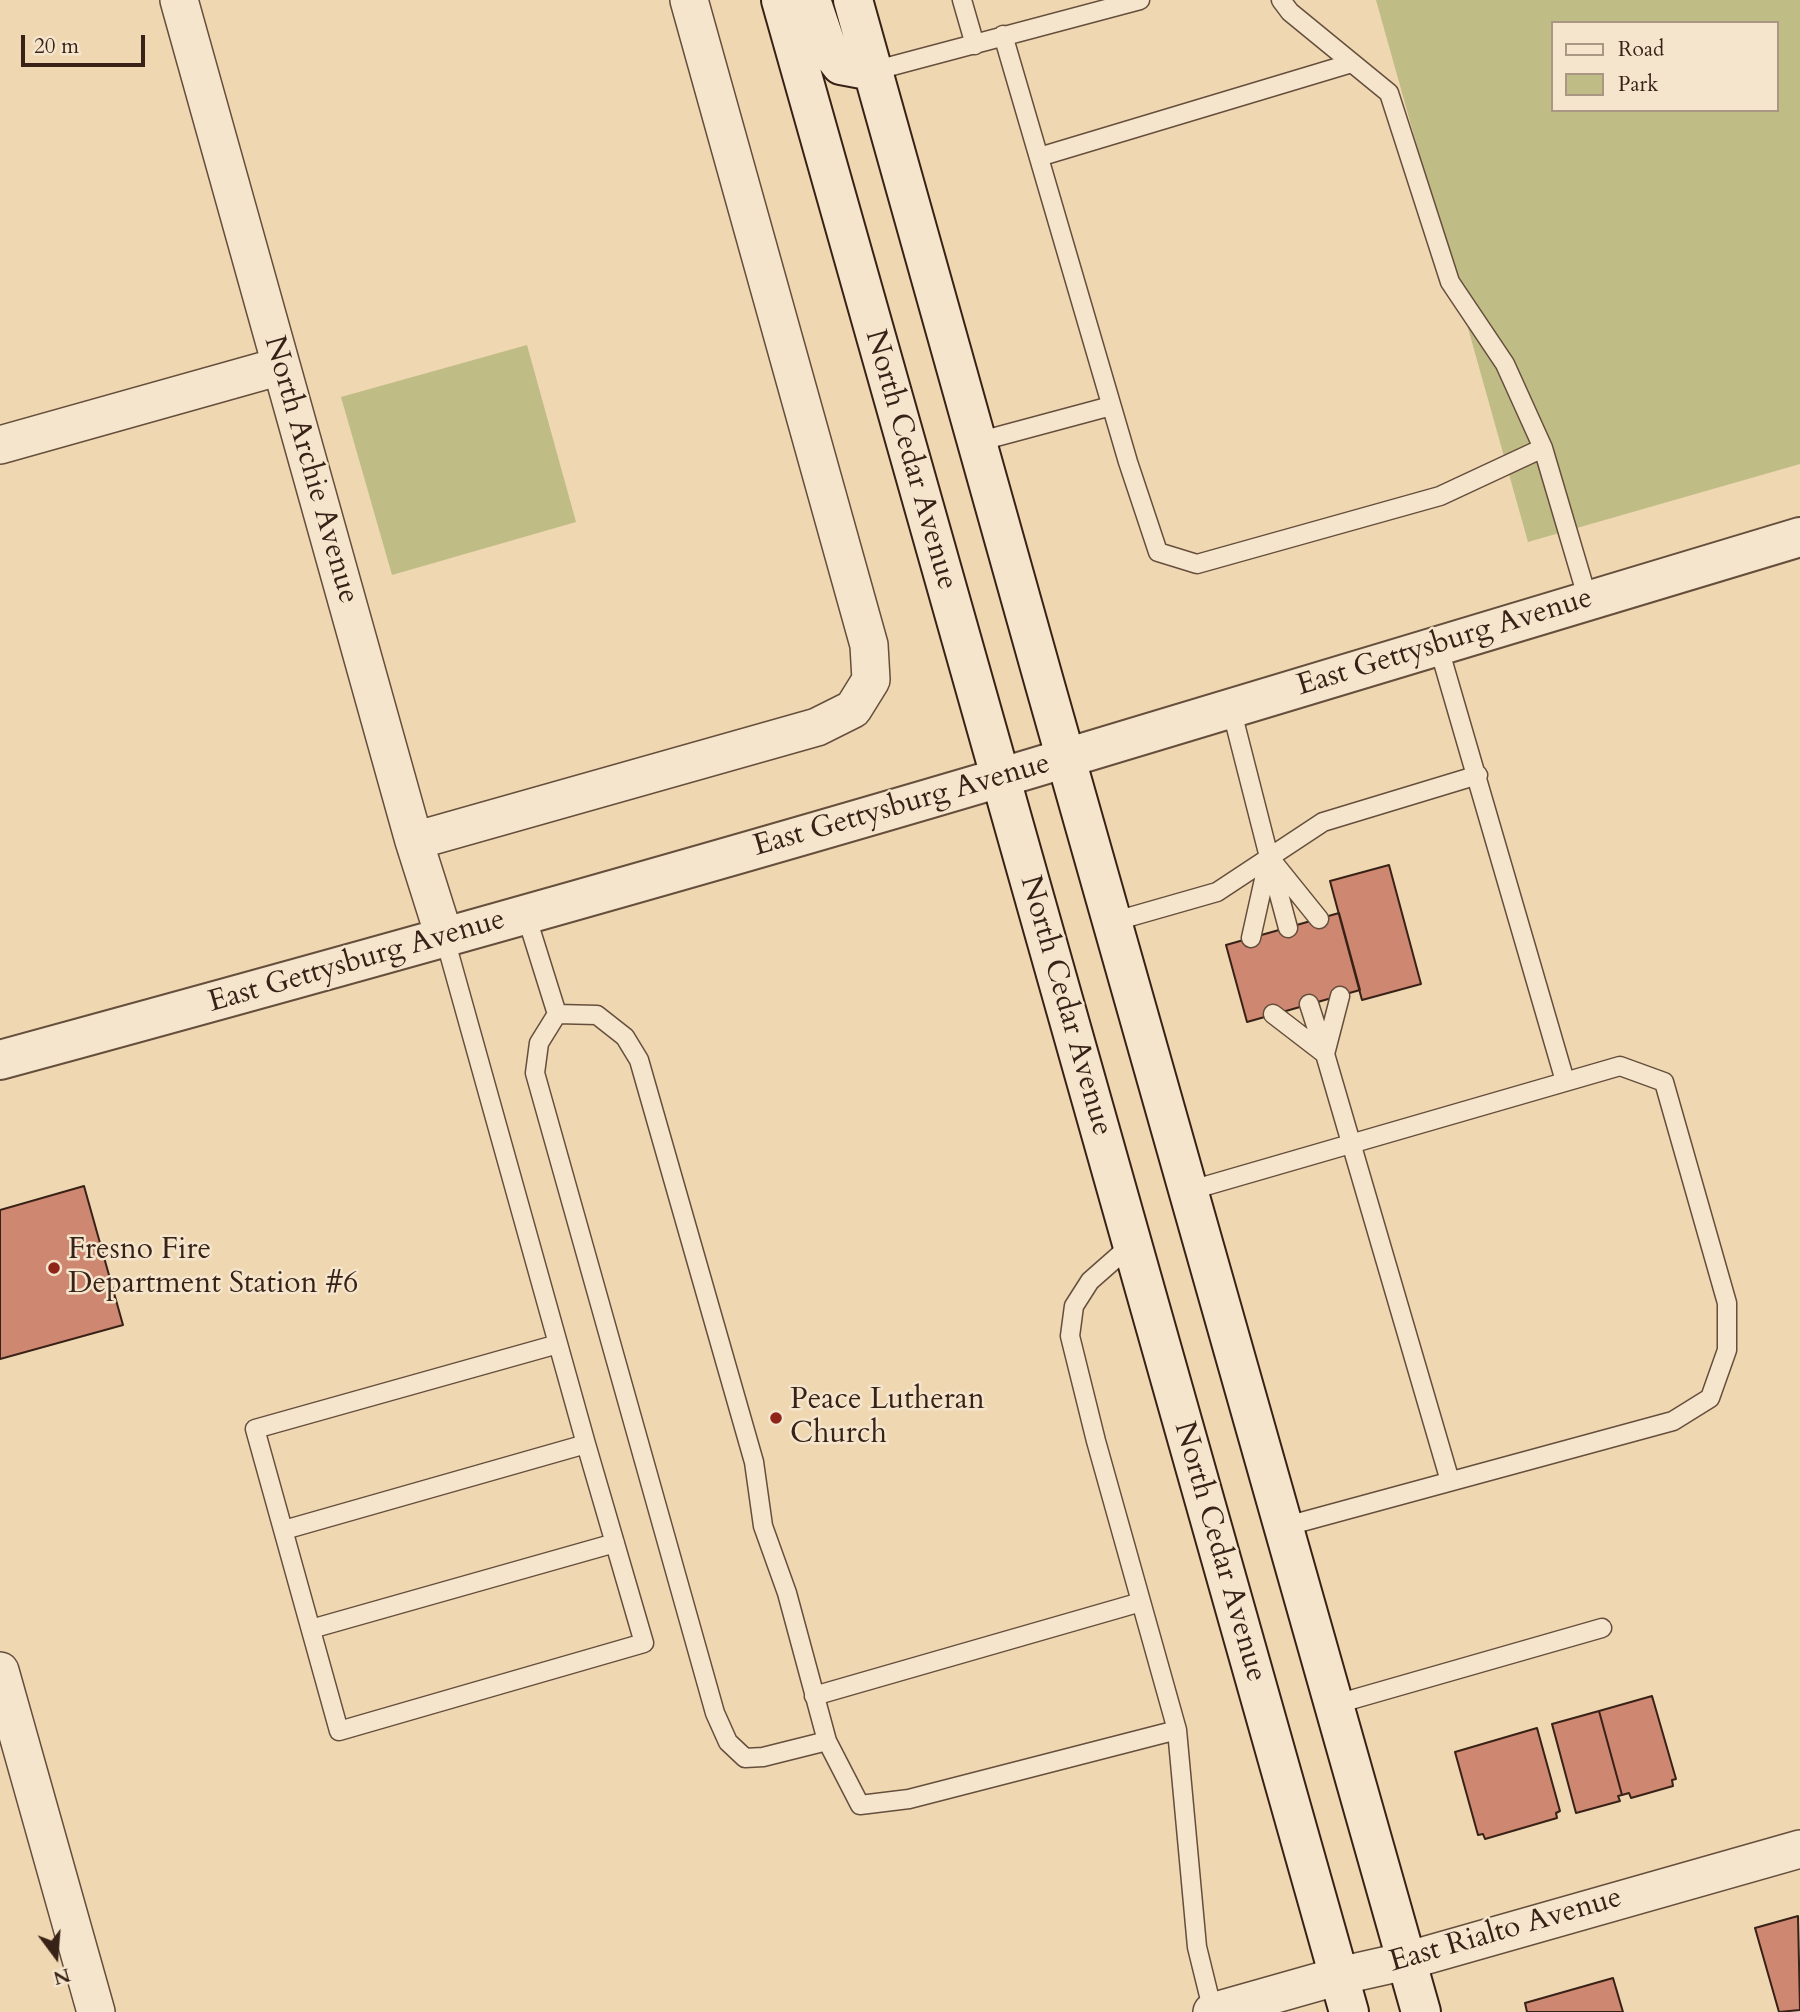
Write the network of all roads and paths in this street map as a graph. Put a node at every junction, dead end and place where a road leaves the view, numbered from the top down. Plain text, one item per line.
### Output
1 (179, 0) edge
2 (689, 0) edge
3 (781, 0) edge
4 (810, 0) edge
5 (853, 0) edge
6 (962, 0) edge
7 (1140, 0) edge
8 (1281, 0) edge
9 (1003, 35) junction
10 (975, 45) junction
11 (1352, 63) junction
12 (873, 71) junction
13 (1039, 158) junction
14 (281, 366) junction
15 (1111, 405) junction
16 (977, 442) junction
17 (0, 445) edge
18 (1543, 448) junction
19 (1800, 537) edge
20 (1588, 600) junction
21 (1438, 645) junction
22 (1231, 708) junction
23 (1066, 758) junction
24 (1478, 775) junction
25 (1000, 777) junction
26 (414, 841) junction
27 (1269, 857) junction
28 (526, 915) junction
29 (1319, 919) dead end
30 (1112, 922) junction
31 (1288, 928) dead end
32 (1251, 938) dead end
33 (445, 939) junction
34 (1340, 996) dead end
35 (1309, 1004) dead end
36 (557, 1014) junction
37 (1273, 1014) dead end
38 (1325, 1054) junction
39 (0, 1060) edge
40 (1565, 1081) junction
41 (1352, 1143) junction
42 (1188, 1191) junction
43 (1132, 1244) junction
44 (558, 1344) junction
45 (586, 1444) junction
46 (1450, 1481) junction
47 (1283, 1527) junction
48 (284, 1530) junction
49 (615, 1543) junction
50 (1141, 1602) junction
51 (1602, 1628) dead end
52 (311, 1629) junction
53 (3, 1692) edge
54 (814, 1696) junction
55 (1333, 1705) junction
56 (1177, 1730) junction
57 (827, 1741) junction
58 (1800, 1849) edge
59 (1406, 1961) junction
60 (1344, 1994) edge
61 (96, 2012) edge
62 (1212, 2012) edge
63 (1421, 2012) edge

1 - 14 street, North Archie Avenue
2 - 26 street
3 - 25 main road, North Cedar Avenue
4 - 12 main road
5 - 12 main road
6 - 10 lane
7 - 9 lane
8 - 11 lane
9 - 10 lane
9 - 13 lane
10 - 12 lane
11 - 13 lane
11 - 18 lane
12 - 16 main road
13 - 15 lane
14 - 17 street
14 - 26 street, North Archie Avenue
15 - 16 lane
15 - 18 lane
16 - 23 main road
18 - 20 lane
19 - 20 main road, East Gettysburg Avenue
20 - 21 main road, East Gettysburg Avenue
21 - 22 main road, East Gettysburg Avenue
21 - 24 lane
22 - 23 main road, East Gettysburg Avenue
22 - 27 lane
23 - 25 main road, East Gettysburg Avenue
23 - 30 main road
24 - 27 lane
24 - 40 lane
25 - 28 main road, East Gettysburg Avenue
25 - 43 main road, North Cedar Avenue
26 - 33 street, North Archie Avenue
27 - 29 lane
27 - 30 lane
27 - 31 lane
27 - 32 lane
28 - 33 main road, East Gettysburg Avenue
28 - 36 lane
30 - 42 main road
33 - 39 main road, East Gettysburg Avenue
33 - 44 lane
34 - 38 lane
35 - 38 lane
36 - 54 lane
36 - 57 lane
37 - 38 lane
38 - 41 lane
40 - 41 lane
40 - 46 lane
41 - 42 lane
41 - 46 lane
42 - 47 main road
43 - 50 lane
43 - 60 main road, North Cedar Avenue
44 - 45 lane
44 - 48 lane
45 - 48 lane
45 - 49 lane
46 - 47 lane
47 - 55 main road
48 - 52 lane
49 - 52 lane
49 - 52 lane
50 - 54 lane
50 - 56 lane
51 - 55 lane
53 - 61 street
54 - 57 lane
55 - 59 main road
56 - 57 lane
56 - 62 lane
58 - 59 street, East Rialto Avenue
59 - 60 street, East Rialto Avenue
59 - 63 main road
60 - 62 street, East Rialto Avenue

